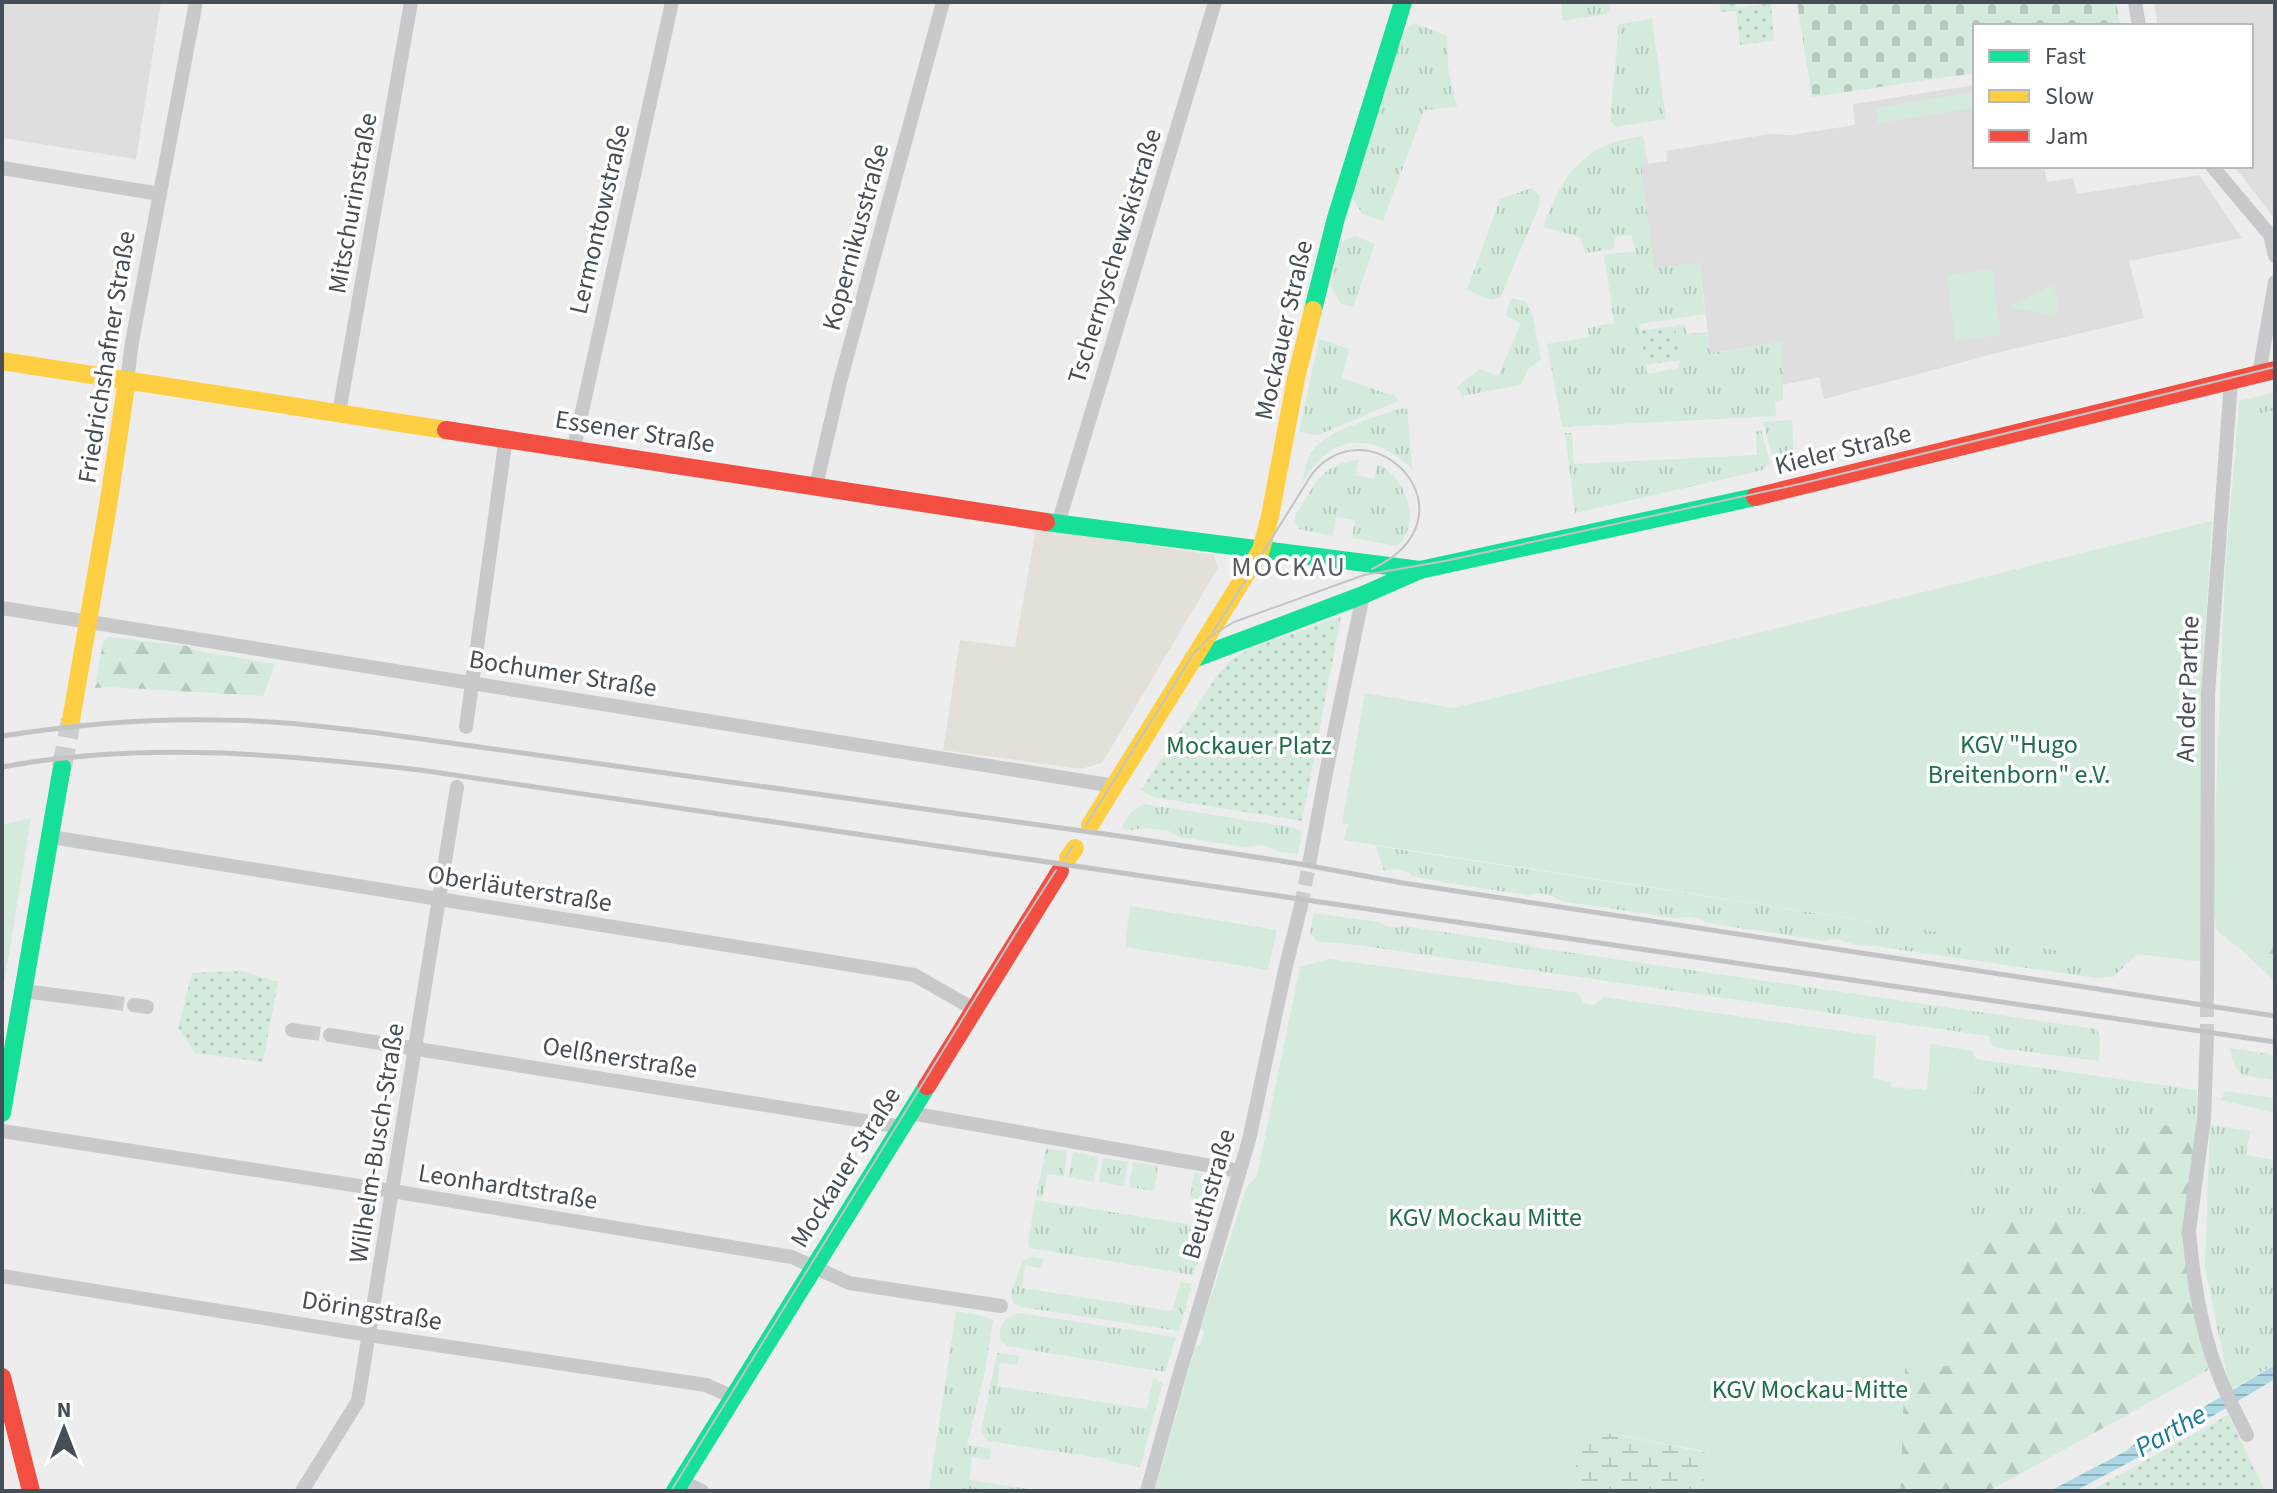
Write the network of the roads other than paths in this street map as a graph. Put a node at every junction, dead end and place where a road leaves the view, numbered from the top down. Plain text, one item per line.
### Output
1 (196, 2) edge
2 (411, 2) edge
3 (672, 2) edge
4 (943, 2) edge
5 (1215, 2) edge
6 (1403, 2) edge
7 (2135, 2) edge
8 (2139, 24) edge
9 (2, 168) edge
10 (2214, 168) edge
11 (160, 194) junction
12 (2275, 256) edge
13 (2275, 282) edge
14 (2, 361) edge
15 (2267, 372) edge
16 (127, 380) junction
17 (2231, 381) junction
18 (339, 413) junction
19 (506, 437) junction
20 (574, 448) junction
21 (816, 486) junction
22 (1058, 524) junction
23 (1261, 550) junction
24 (1420, 570) junction
25 (1363, 595) junction
26 (2, 608) edge
27 (87, 620) junction
28 (1199, 656) junction
29 (472, 683) junction
30 (71, 720) tunnel mouth
31 (466, 727) dead end
32 (62, 767) tunnel mouth
33 (1115, 786) junction
34 (457, 787) dead end
35 (1090, 825) dead end
36 (51, 837) junction
37 (1068, 859) dead end
38 (1310, 859) tunnel mouth
39 (439, 900) junction
40 (1301, 906) tunnel mouth
41 (23, 991) junction
42 (2207, 999) tunnel mouth
43 (110, 1002) tunnel mouth
44 (974, 1009) junction
45 (330, 1035) tunnel mouth
46 (2207, 1038) tunnel mouth
47 (415, 1048) junction
48 (2, 1113) edge
49 (906, 1120) junction
50 (2, 1131) edge
51 (1240, 1171) junction
52 (392, 1191) junction
53 (814, 1267) junction
54 (2, 1276) edge
55 (1001, 1306) dead end
56 (369, 1335) junction
57 (2, 1377) edge
58 (733, 1397) junction
59 (2247, 1435) dead end
60 (678, 1486) edge
61 (31, 1491) edge
62 (302, 1491) edge
63 (702, 1491) edge
64 (1147, 1491) edge

1 - 11 street, Friedrichshafner Straße
2 - 18 street, Mitschurinstraße
3 - 20 street, Lermontowstraße
4 - 21 street, Kopernikusstraße
5 - 22 street, Tschernyschewskistraße
6 - 23 main road, Mockauer Straße
7 - 8 street
9 - 11 street
10 - 12 street
11 - 16 street, Friedrichshafner Straße
13 - 15 street
14 - 16 main road, Essener Straße
15 - 17 main road, Kieler Straße
16 - 18 main road, Essener Straße
16 - 27 main road, Friedrichshafner Straße
17 - 24 main road, Kieler Straße
17 - 42 street, An der Parthe
18 - 19 main road, Essener Straße
19 - 20 main road, Essener Straße
19 - 29 street
20 - 21 main road, Essener Straße
21 - 22 main road, Essener Straße
22 - 23 main road, Essener Straße
23 - 24 main road, Kieler Straße
23 - 28 main road, Mockauer Straße
24 - 25 main road, Kieler Straße
25 - 28 main road, Kieler Straße
25 - 38 street
26 - 27 street, Bochumer Straße
27 - 29 street, Bochumer Straße
27 - 30 main road, Friedrichshafner Straße
28 - 33 main road, Mockauer Straße
29 - 31 street
29 - 33 street, Bochumer Straße
32 - 36 main road
33 - 35 main road, Mockauer Straße
34 - 39 street, Wilhelm-Busch-Straße
36 - 39 street, Oberläuterstraße
36 - 41 main road
37 - 44 main road, Mockauer Straße
39 - 44 street, Oberläuterstraße
39 - 47 street, Wilhelm-Busch-Straße
40 - 51 street, Beuthstraße
41 - 43 street
41 - 48 main road
44 - 49 main road, Mockauer Straße
45 - 47 street, Oelßnerstraße
46 - 59 street
47 - 49 street, Oelßnerstraße
47 - 52 street, Wilhelm-Busch-Straße
49 - 51 street, Oelßnerstraße
49 - 53 main road, Mockauer Straße
50 - 52 street, Leonhardtstraße
51 - 64 street, Beuthstraße
52 - 53 street, Leonhardtstraße
52 - 56 street, Wilhelm-Busch-Straße
53 - 55 street, Leonhardtstraße
53 - 58 main road, Mockauer Straße
54 - 56 street, Döringstraße
56 - 58 street, Döringstraße
56 - 62 street, Wilhelm-Busch-Straße
57 - 61 main road
58 - 60 main road, Mockauer Straße
60 - 63 street

